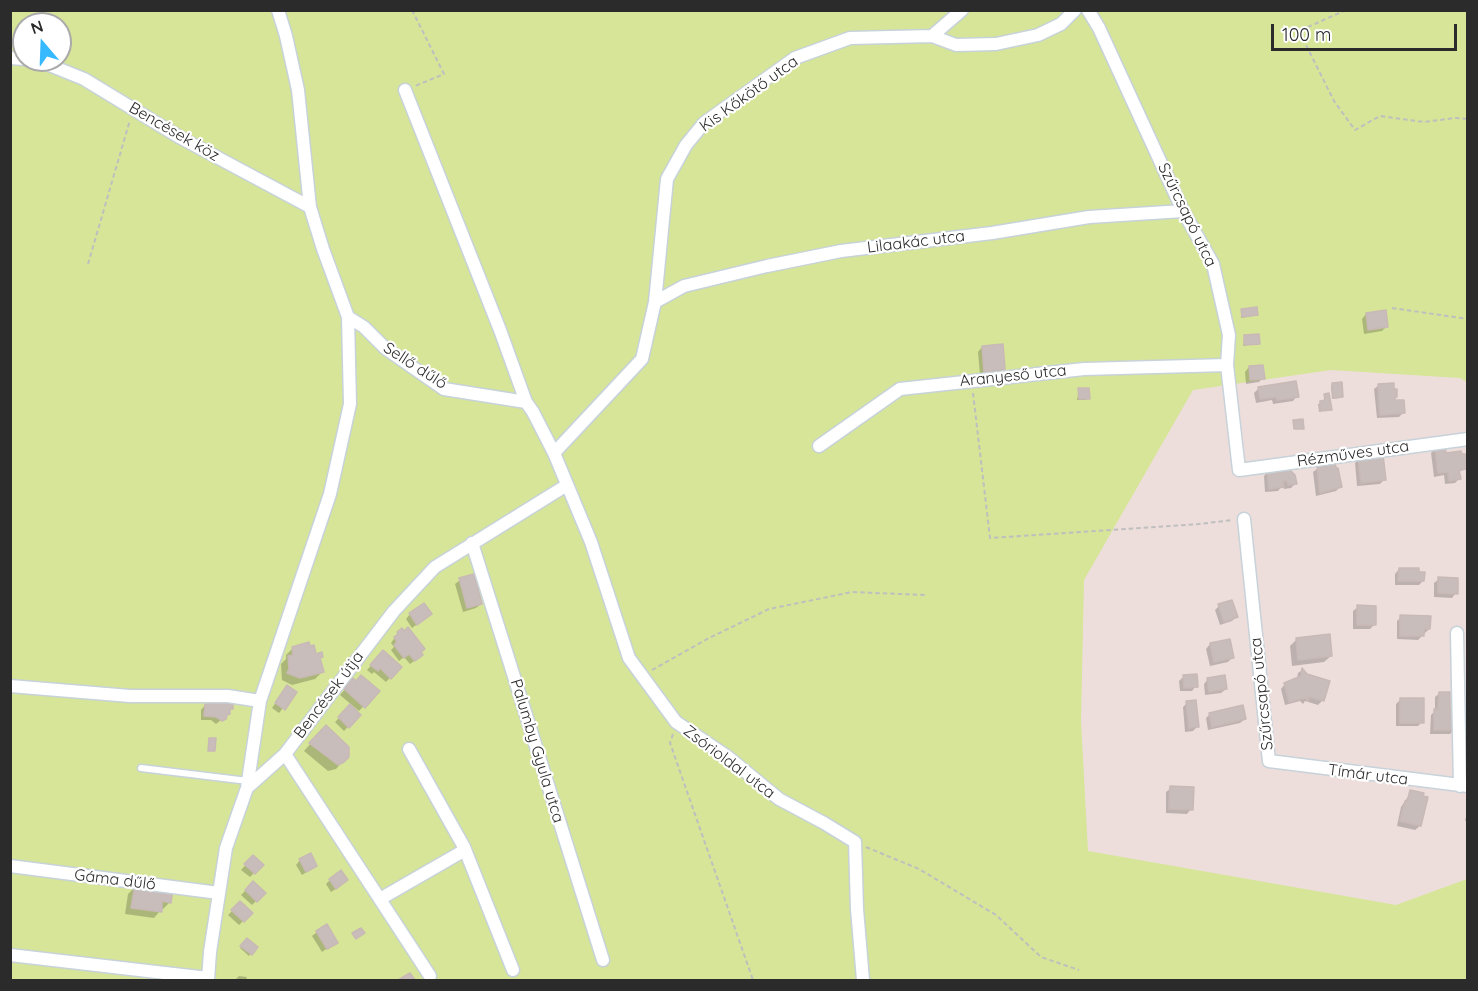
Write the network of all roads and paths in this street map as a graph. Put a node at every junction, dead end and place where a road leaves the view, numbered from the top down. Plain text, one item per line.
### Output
1 (278, 10) edge
2 (412, 10) edge
3 (962, 10) edge
4 (1075, 10) edge
5 (1088, 10) edge
6 (1346, 10) edge
7 (932, 36) junction
8 (67, 72) edge
9 (405, 90) joint
10 (133, 109) junction
11 (1467, 119) edge
12 (310, 207) junction
13 (1183, 211) junction
14 (88, 264) dead end
15 (655, 302) junction
16 (1392, 308) dead end
17 (348, 317) junction
18 (1467, 319) edge
19 (1227, 365) junction
20 (972, 381) junction
21 (526, 402) junction
22 (1467, 439) edge
23 (819, 446) dead end
24 (554, 453) junction
25 (1239, 470) joint
26 (567, 485) junction
27 (1244, 519) joint
28 (472, 543) junction
29 (925, 595) dead end
30 (1457, 633) dead end
31 (642, 676) junction
32 (10, 686) edge
33 (260, 700) junction
34 (676, 722) junction
35 (409, 748) dead end
36 (285, 754) junction
37 (1269, 761) joint
38 (141, 768) dead end
39 (247, 785) junction
40 (1464, 786) edge
41 (855, 842) junction
42 (465, 850) junction
43 (10, 866) edge
44 (219, 893) junction
45 (380, 899) junction
46 (10, 955) edge
47 (603, 960) dead end
48 (513, 970) dead end
49 (1079, 970) dead end
50 (430, 976) dead end
51 (208, 980) edge
52 (753, 981) edge
53 (863, 981) edge

1 - 12 street
2 - 9 path
3 - 7 street
4 - 7 street, Kis Kőkötő utca
5 - 13 street, Szűrcsapó utca
6 - 11 path
7 - 15 street, Kis Kőkötő utca
8 - 10 street, Bencések köz
9 - 21 street, Zsórioldal utca
10 - 12 street, Bencések köz
10 - 14 path
12 - 17 street
13 - 15 street, Lilaakác utca
13 - 19 street, Szűrcsapó utca
15 - 24 street, Kis Kőkötő utca
16 - 18 path
17 - 21 street, Sellő dűlő
17 - 33 street
19 - 20 street, Aranyeső utca
19 - 25 street, Szűrcsapó utca
20 - 23 street, Aranyeső utca
20 - 27 path
21 - 24 street, Zsórioldal utca
22 - 25 street, Rézműves utca
24 - 26 street, Zsórioldal utca
26 - 28 street, Bencések útja
26 - 31 street, Zsórioldal utca
27 - 37 street, Szűrcsapó utca
28 - 36 street, Bencések útja
28 - 47 street, Palumby Gyula utca
29 - 31 path
30 - 40 street
31 - 34 street, Zsórioldal utca
32 - 33 street
33 - 39 street
34 - 41 street, Zsórioldal utca
34 - 52 path
35 - 42 street
36 - 39 street, Bencések útja
36 - 45 street
37 - 40 street, Tímár utca
38 - 39 lane
39 - 44 street, Bencések útja
41 - 49 path
41 - 53 street
42 - 45 street
42 - 48 street
43 - 44 street, Gáma dűlő
44 - 51 street, Bencések útja
45 - 50 street
46 - 51 street

